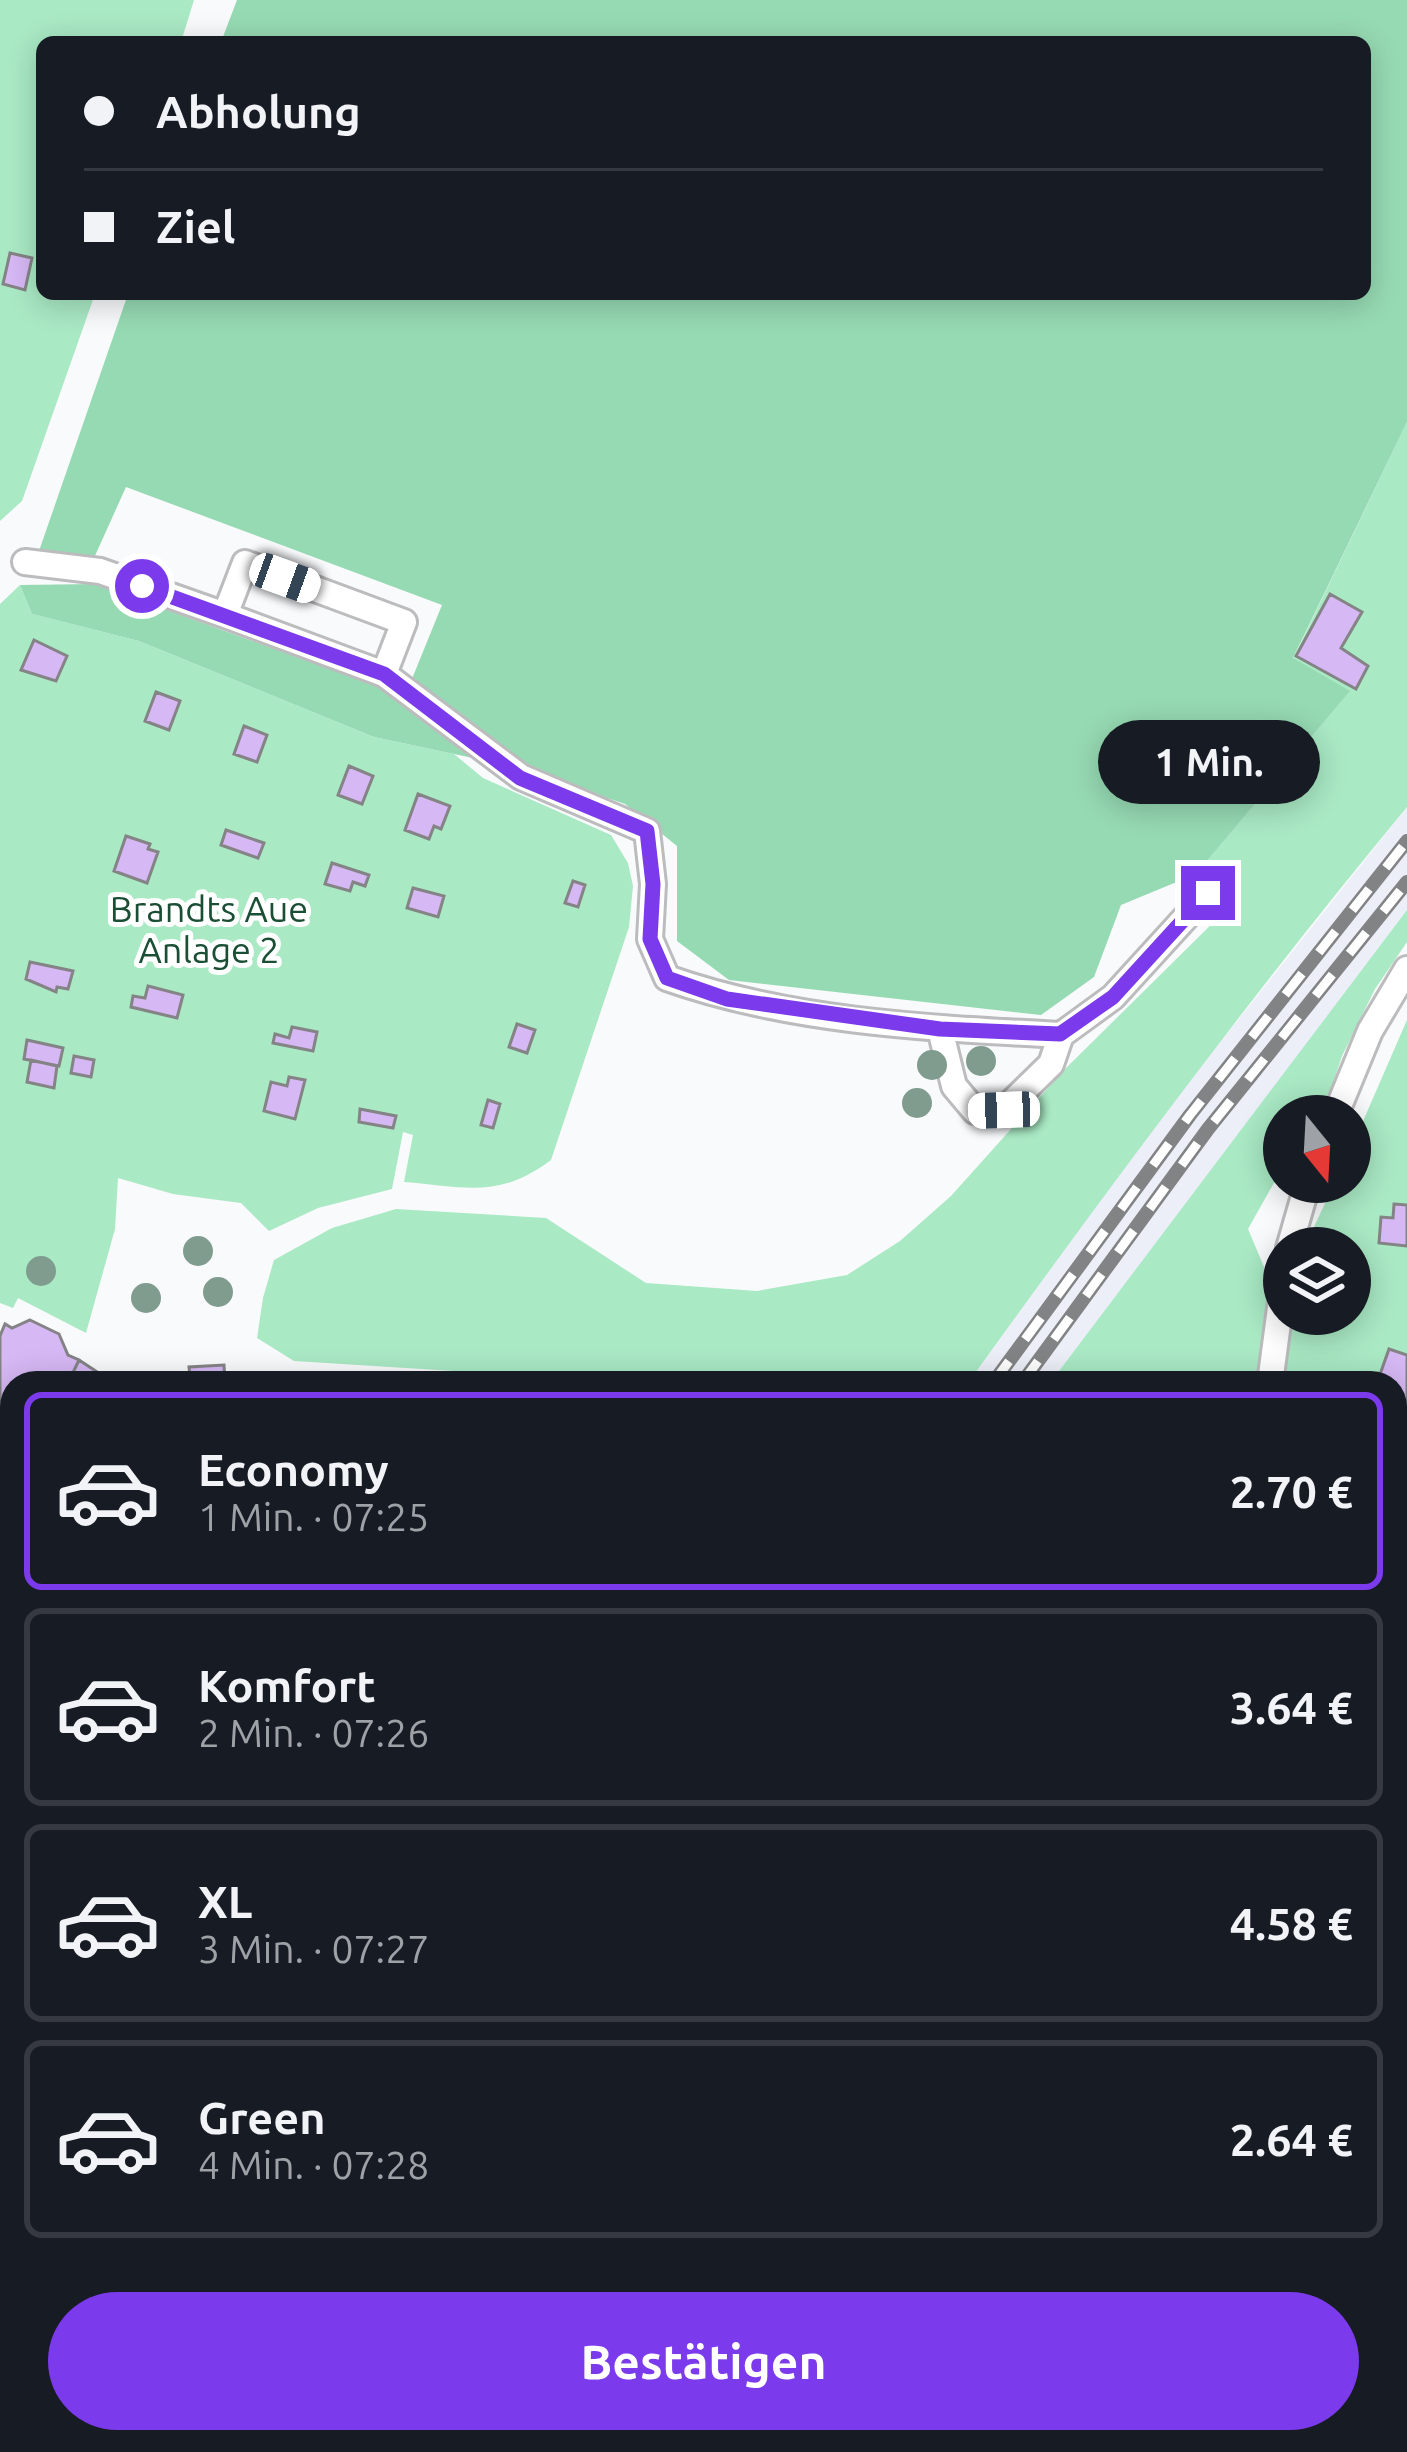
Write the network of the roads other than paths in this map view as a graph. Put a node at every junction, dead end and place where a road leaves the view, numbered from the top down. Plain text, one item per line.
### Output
1 (25, 562) dead end
2 (225, 615) junction
3 (384, 674) junction
4 (1208, 893) dead end
5 (1407, 969) edge
6 (940, 1029) junction
7 (1060, 1034) junction
8 (1344, 1095) edge
9 (1276, 1335) edge
10 (1272, 1371) edge

1 - 2 lane
2 - 3 lane
2 - 3 lane
3 - 6 lane
4 - 7 lane
5 - 8 lane
6 - 7 lane
6 - 7 lane
9 - 10 lane

